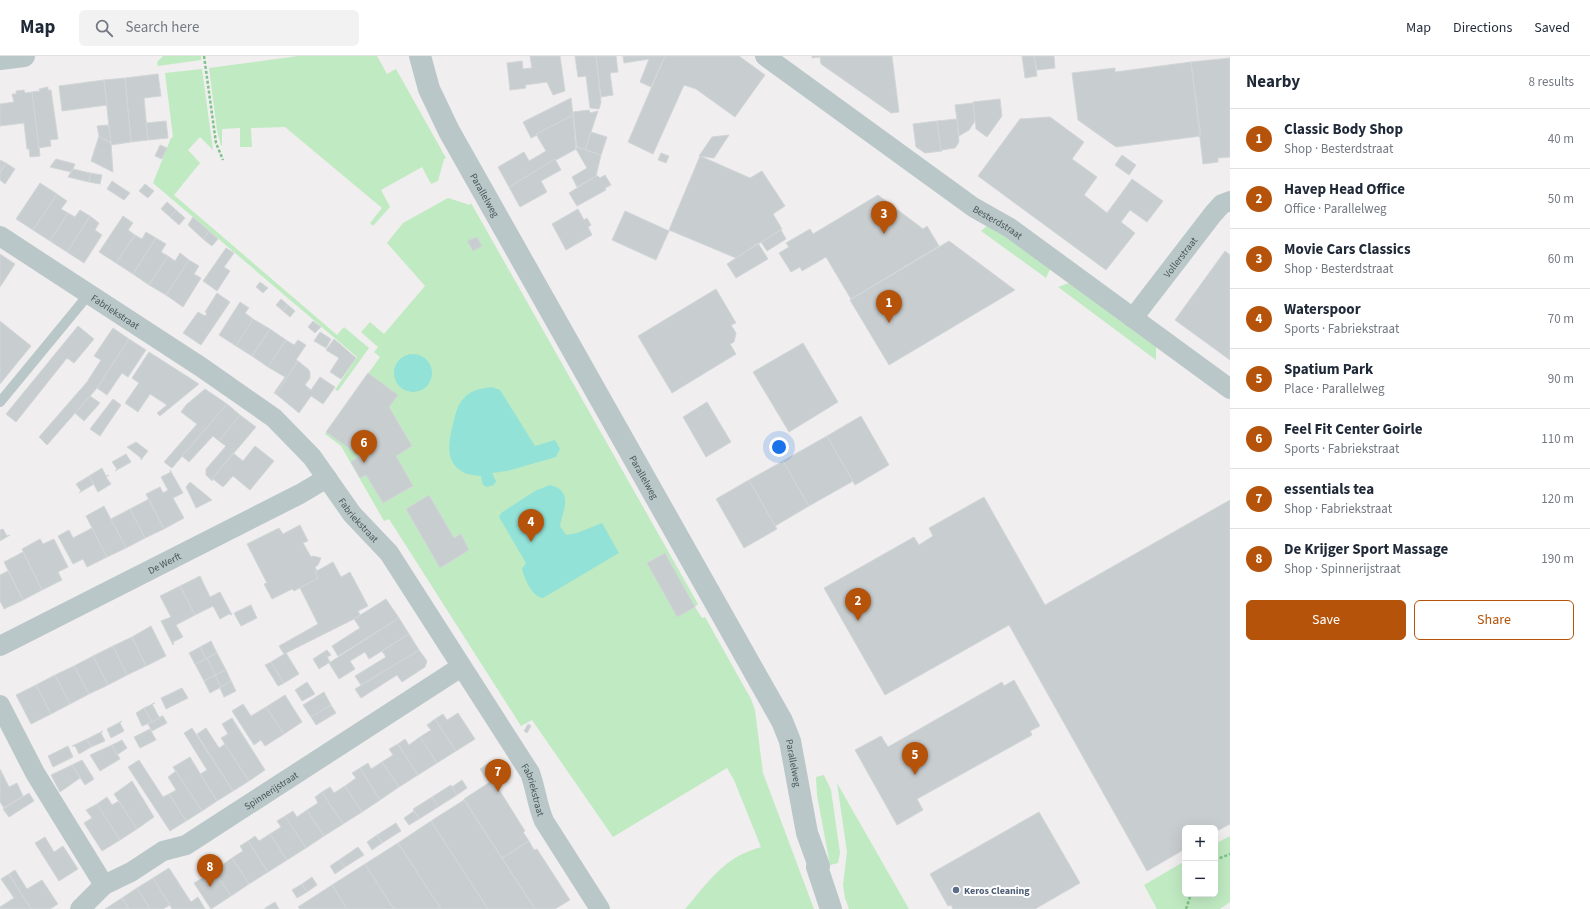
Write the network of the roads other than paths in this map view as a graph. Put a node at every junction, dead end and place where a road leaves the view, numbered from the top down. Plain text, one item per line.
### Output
1 (24, 56) edge
2 (420, 56) edge
3 (765, 56) edge
4 (0, 59) edge
5 (1230, 201) edge
6 (0, 236) edge
7 (89, 294) junction
8 (1133, 318) junction
9 (1230, 389) edge
10 (0, 402) edge
11 (327, 478) junction
12 (0, 646) edge
13 (461, 667) junction
14 (0, 705) edge
15 (104, 885) junction
16 (80, 909) edge
17 (600, 909) edge
18 (831, 909) edge

1 - 4 street
2 - 18 street, Parallelweg
3 - 8 street, Besterdstraat
5 - 8 street, Vollerstraat
6 - 7 street, Fabriekstraat
7 - 10 lane
7 - 11 street, Fabriekstraat
8 - 9 street, Besterdstraat
11 - 12 street, De Werft
11 - 13 street, Fabriekstraat
13 - 15 street, Spinnerijstraat
13 - 17 street, Fabriekstraat
14 - 15 street
15 - 16 street, Spinnerijstraat

